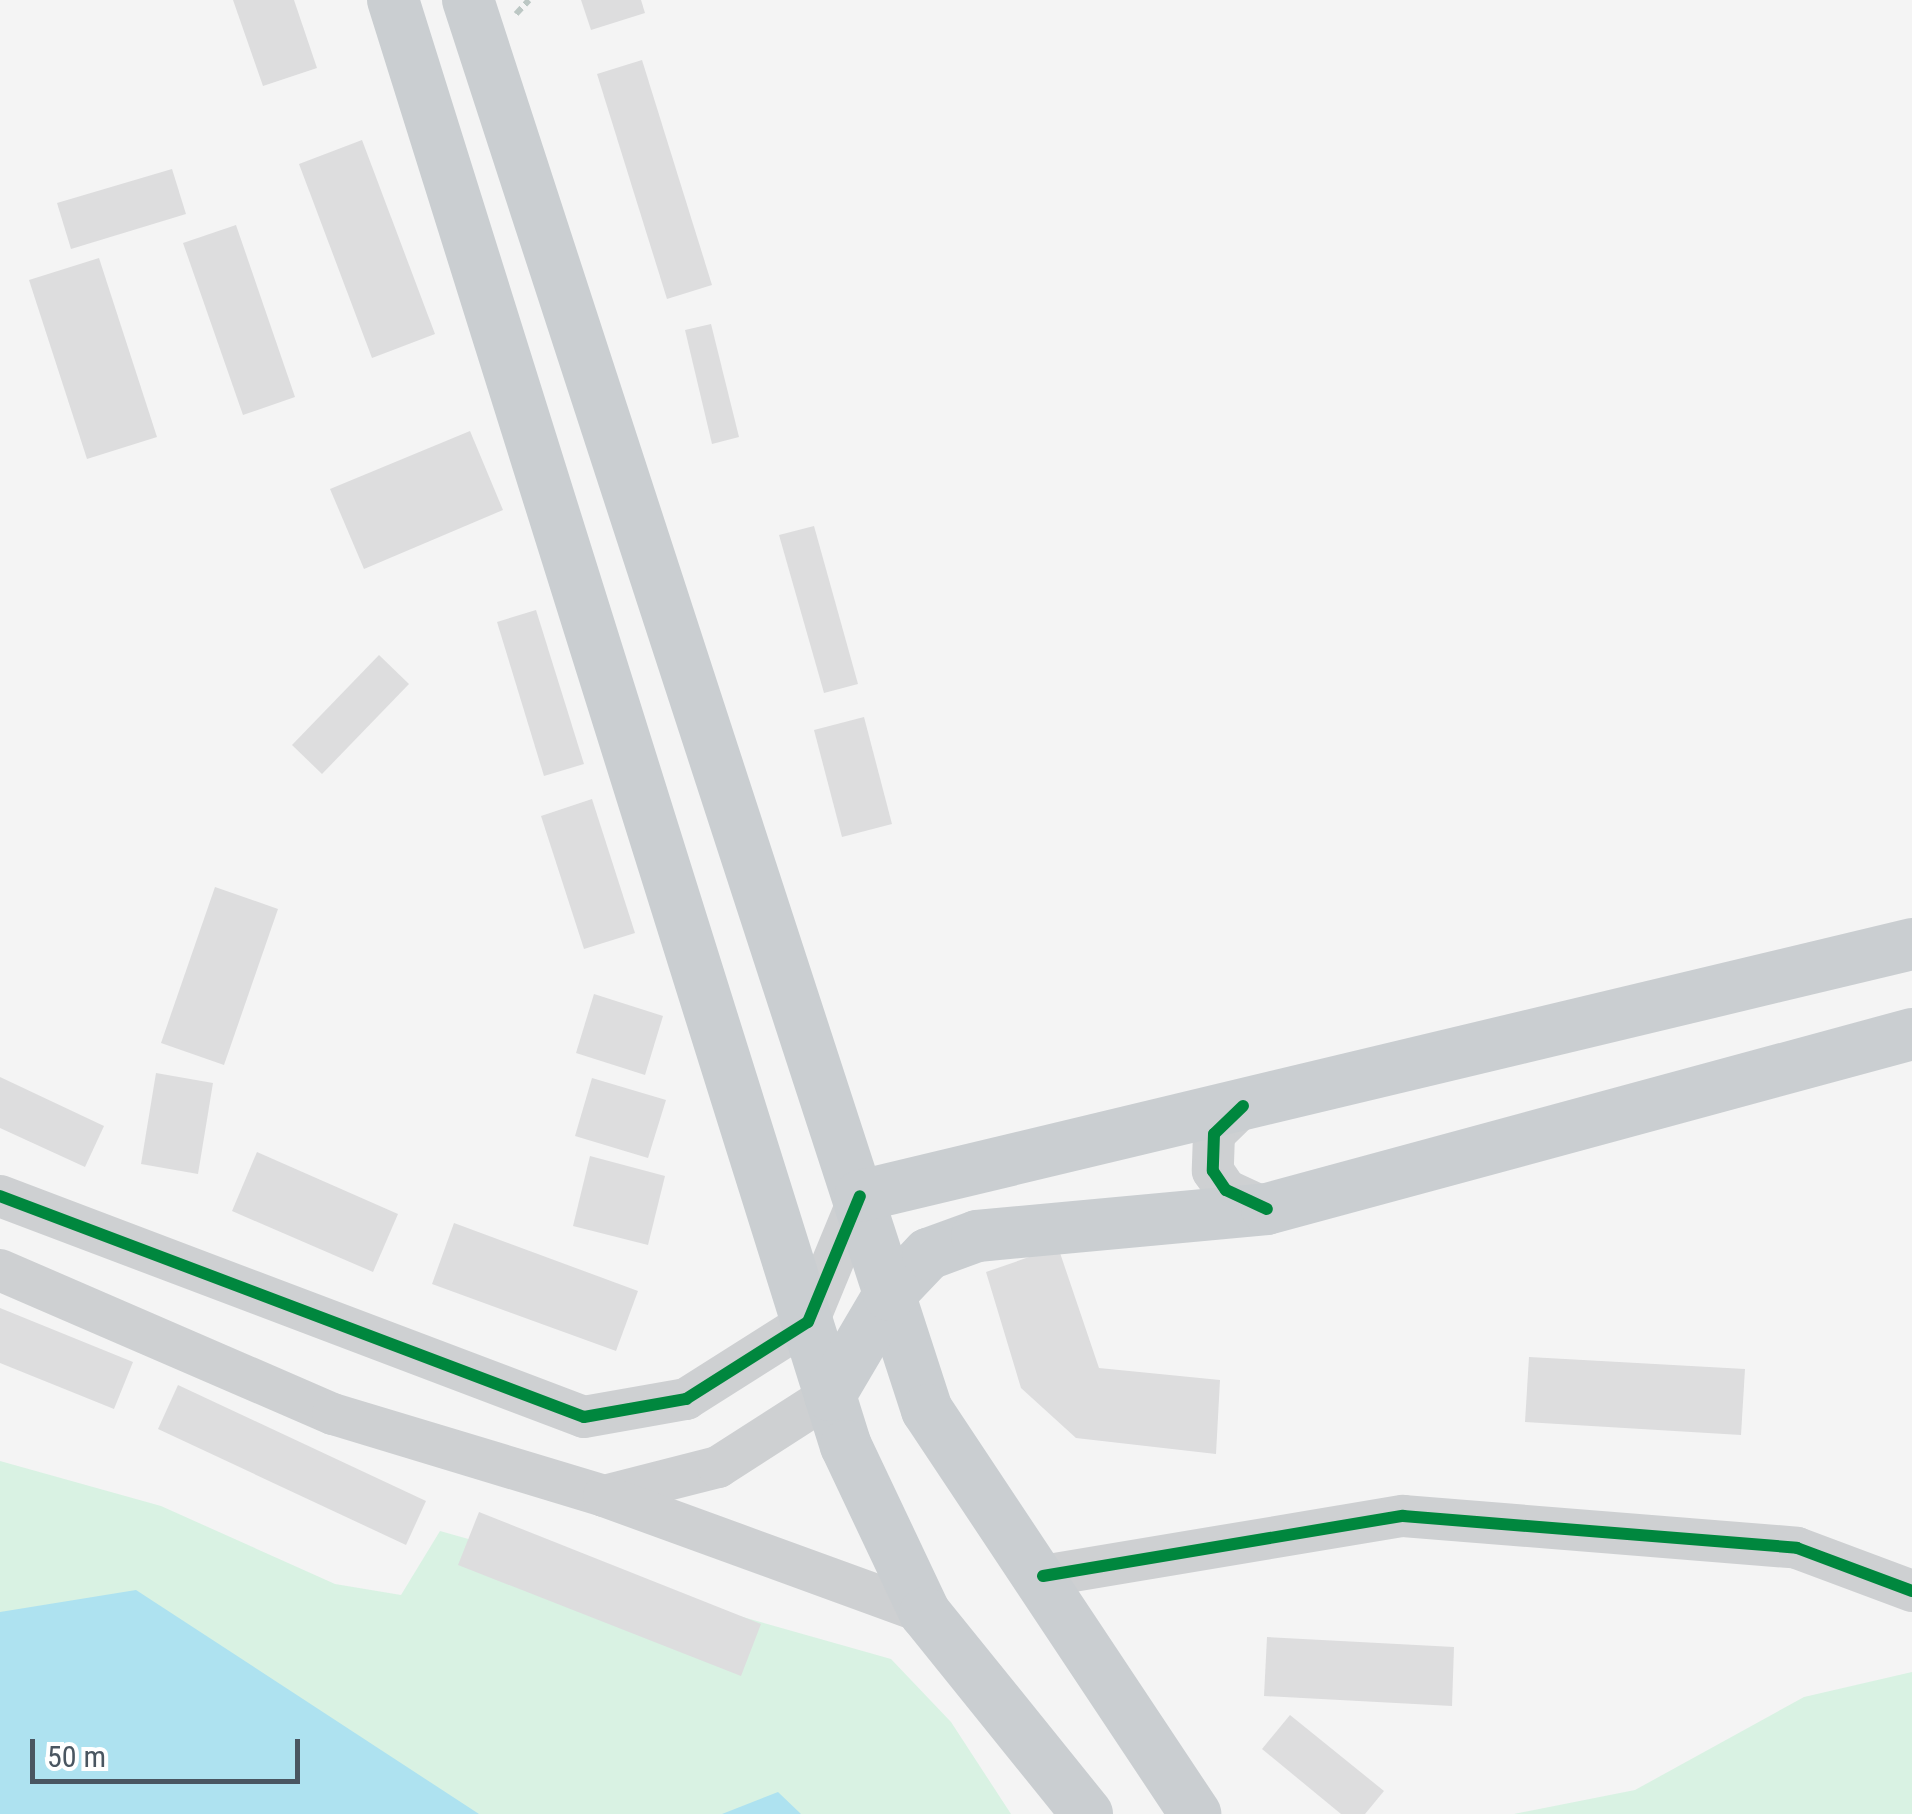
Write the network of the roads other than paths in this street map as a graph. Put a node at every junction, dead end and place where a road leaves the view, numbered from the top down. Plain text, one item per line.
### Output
1 (392, 0) edge
2 (468, 0) edge
3 (1912, 944) edge
4 (1912, 1034) edge
5 (1243, 1106) junction
6 (0, 1196) edge
7 (860, 1196) junction
8 (1267, 1208) junction
9 (0, 1270) edge
10 (889, 1295) junction
11 (808, 1322) junction
12 (830, 1394) junction
13 (604, 1496) junction
14 (1043, 1576) junction
15 (1912, 1591) edge
16 (925, 1613) junction
17 (1087, 1814) edge
18 (1195, 1814) edge

1 - 11 main road
2 - 7 main road
3 - 5 main road
4 - 8 main road
5 - 7 main road
5 - 8 street
6 - 11 street
7 - 10 main road
7 - 11 street
8 - 10 main road
9 - 13 street
10 - 12 main road
10 - 14 main road
11 - 12 main road
12 - 13 street
12 - 16 main road
13 - 16 street
14 - 15 street
14 - 18 main road
16 - 17 main road

